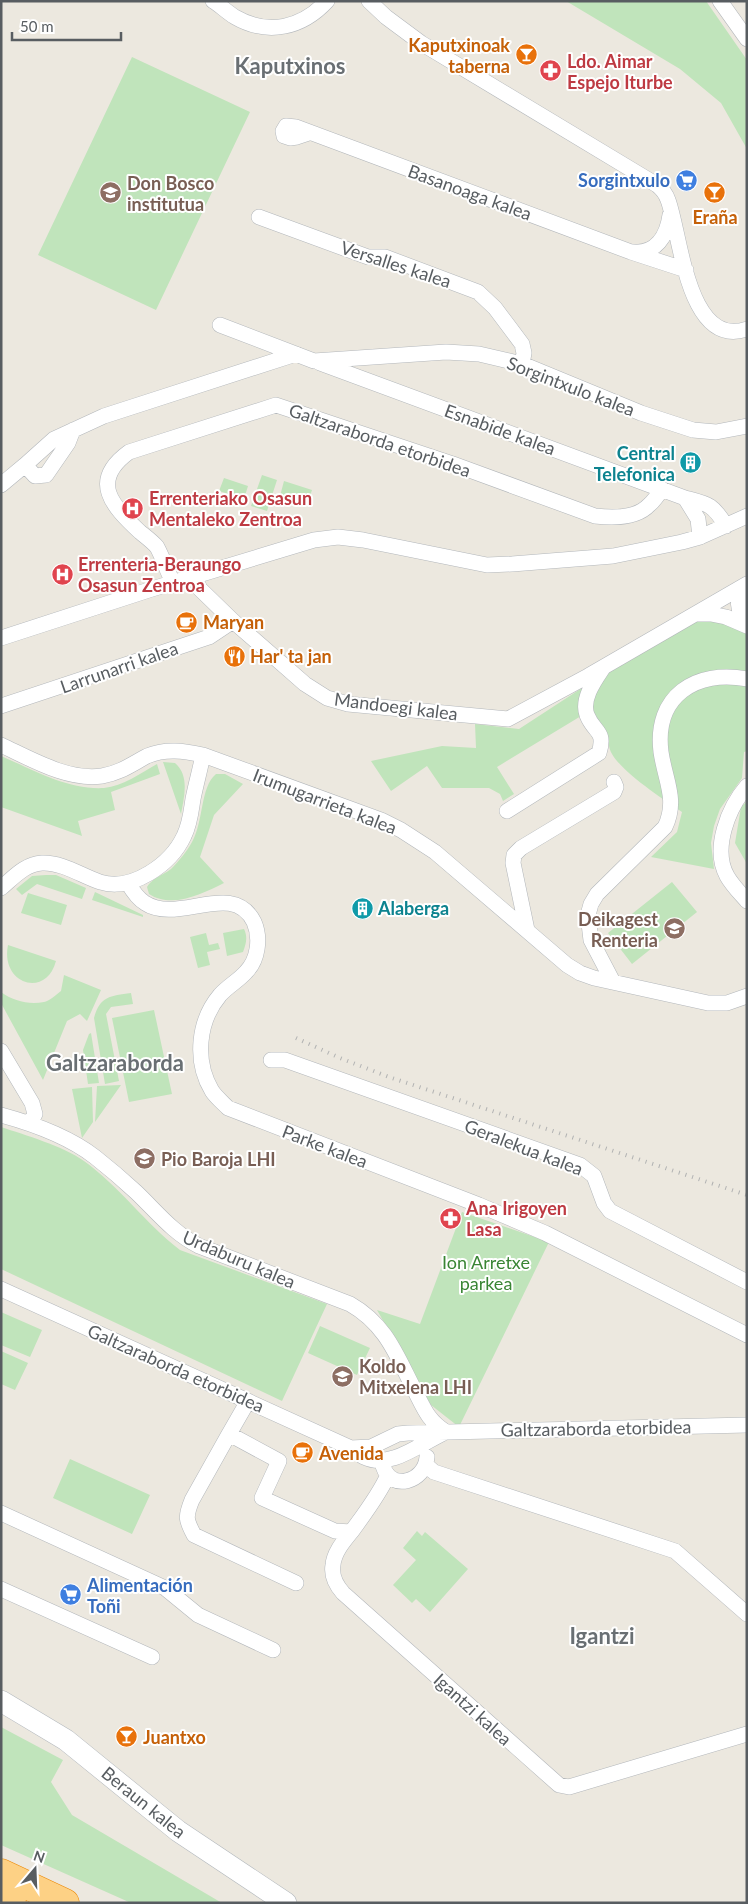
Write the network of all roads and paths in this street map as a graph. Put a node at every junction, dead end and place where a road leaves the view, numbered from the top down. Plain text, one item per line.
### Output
1 (212, 1) edge
2 (327, 1) edge
3 (369, 1) edge
4 (720, 1) edge
5 (747, 39) edge
6 (303, 130) dead end
7 (671, 210) junction
8 (259, 217) dead end
9 (657, 245) junction
10 (680, 249) junction
11 (631, 252) junction
12 (662, 262) junction
13 (686, 270) junction
14 (220, 325) dead end
15 (747, 329) edge
16 (296, 354) junction
17 (314, 361) junction
18 (522, 364) junction
19 (747, 426) edge
20 (73, 430) junction
21 (25, 465) junction
22 (1, 485) edge
23 (662, 489) junction
24 (685, 498) junction
25 (747, 516) edge
26 (726, 526) junction
27 (700, 537) junction
28 (194, 576) junction
29 (173, 582) junction
30 (744, 586) edge
31 (696, 614) junction
32 (747, 618) edge
33 (233, 621) junction
34 (747, 626) edge
35 (1, 638) edge
36 (603, 667) junction
37 (747, 679) edge
38 (1, 706) edge
39 (1, 745) edge
40 (204, 755) junction
41 (614, 782) dead end
42 (747, 786) edge
43 (507, 812) dead end
44 (128, 883) junction
45 (1, 888) edge
46 (747, 901) edge
47 (527, 930) junction
48 (612, 982) junction
49 (747, 996) edge
50 (1, 1051) edge
51 (271, 1060) dead end
52 (1, 1115) edge
53 (26, 1122) junction
54 (747, 1282) edge
55 (1, 1289) edge
56 (747, 1335) edge
57 (248, 1401) junction
58 (747, 1425) edge
59 (426, 1431) junction
60 (446, 1432) joint
61 (229, 1434) junction
62 (388, 1438) junction
63 (351, 1448) junction
64 (382, 1460) junction
65 (426, 1465) junction
66 (388, 1475) junction
67 (1, 1513) edge
68 (351, 1532) junction
69 (296, 1583) dead end
70 (1, 1589) edge
71 (747, 1614) edge
72 (273, 1650) dead end
73 (152, 1657) dead end
74 (1, 1702) edge
75 (747, 1734) edge
76 (1, 1873) edge
77 (1, 1898) edge
78 (12, 1903) edge
79 (65, 1903) edge
80 (286, 1903) edge

1 - 2 street
3 - 7 street
4 - 5 street
6 - 11 street, Basanoaga kalea
7 - 9 street
7 - 10 street
8 - 18 street, Versalles kalea
9 - 10 street
9 - 11 street
9 - 12 street
10 - 12 street
10 - 13 street
11 - 12 street, Basanoaga kalea
12 - 13 street, Basanoaga kalea
13 - 15 street
14 - 16 street, Sorgintxulo kalea
16 - 17 street, Sorgintxulo kalea
16 - 20 street
17 - 18 street, Sorgintxulo kalea
17 - 23 street, Esnabide kalea
18 - 19 street, Sorgintxulo kalea
20 - 21 street
20 - 21 street
21 - 22 street
23 - 24 street, Esnabide kalea
23 - 29 street, Galtzaraborda etorbidea
24 - 26 street, Esnabide kalea
24 - 27 street
25 - 26 street
26 - 27 street
27 - 28 street
28 - 29 street
28 - 33 street, Mandoegi kalea
29 - 35 street
30 - 31 street, Mandoegi kalea
30 - 32 street
31 - 34 street
31 - 36 street, Mandoegi kalea
33 - 36 street, Mandoegi kalea
33 - 38 street, Larrunarri kalea
36 - 43 street
37 - 48 street
39 - 40 street, Irumugarrieta kalea
40 - 44 street
40 - 47 street, Irumugarrieta kalea
41 - 47 street
42 - 46 street
44 - 45 street
44 - 56 street, Parke kalea
47 - 48 street, Irumugarrieta kalea
48 - 49 street, Irumugarrieta kalea
50 - 53 street
51 - 54 street, Geralekua kalea
52 - 53 street, Urdaburu kalea
53 - 59 street, Urdaburu kalea
55 - 57 street, Galtzaraborda etorbidea
57 - 61 street
57 - 63 street, Galtzaraborda etorbidea
58 - 60 street, Galtzaraborda etorbidea
59 - 60 street, Urdaburu kalea
59 - 62 street
59 - 64 street
59 - 65 street
61 - 68 street
61 - 69 street
62 - 63 street
62 - 64 street
63 - 64 street, Galtzaraborda etorbidea
64 - 66 street
65 - 66 street
65 - 71 street
66 - 68 street, Igantzi kalea
67 - 72 street
68 - 75 street, Igantzi kalea
70 - 73 street
74 - 80 street, Beraun kalea
76 - 79 highway
77 - 78 highway

